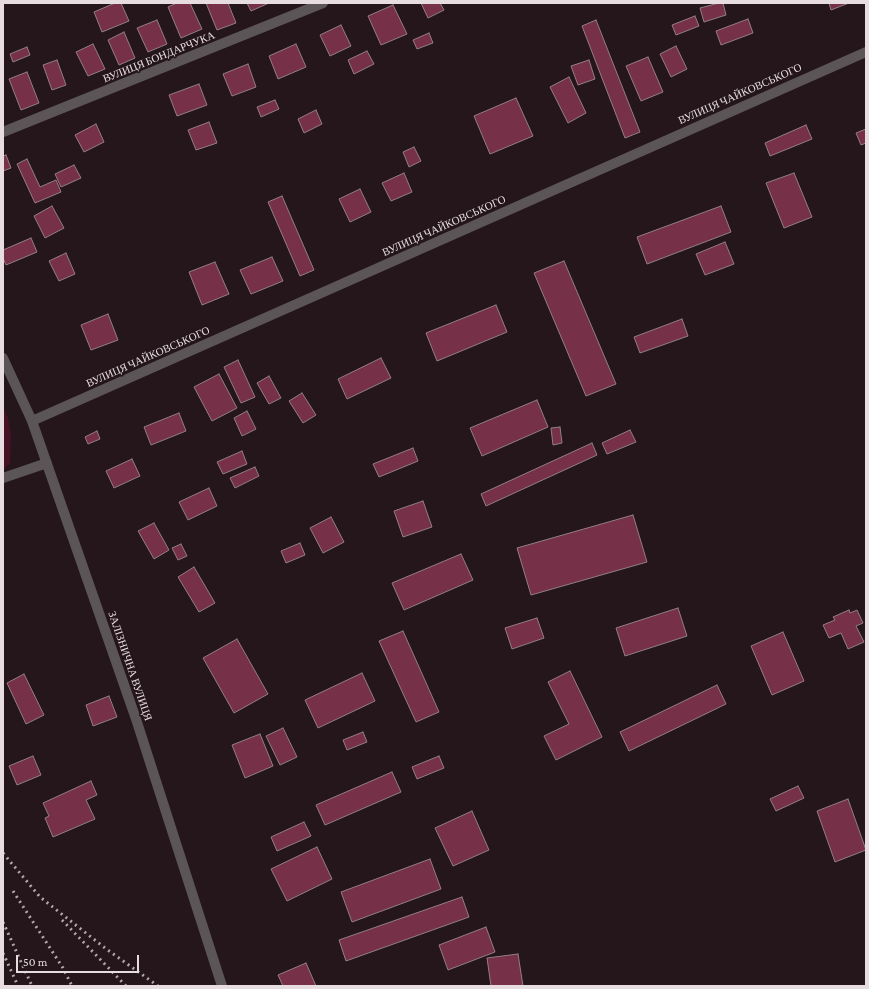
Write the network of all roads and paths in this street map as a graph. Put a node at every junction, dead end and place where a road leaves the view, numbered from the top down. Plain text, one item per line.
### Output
1 (323, 3) edge
2 (866, 52) edge
3 (3, 132) edge
4 (3, 358) edge
5 (32, 421) junction
6 (46, 464) junction
7 (3, 478) edge
8 (222, 986) edge

1 - 3 street, ВУЛИЦЯ БОНДАРЧУКА
2 - 5 street, ВУЛИЦЯ ЧАЙКОВСЬКОГО
4 - 5 street, ЗАЛІЗНИЧНА ВУЛИЦЯ
5 - 6 street, ЗАЛІЗНИЧНА ВУЛИЦЯ
6 - 7 street
6 - 8 street, ЗАЛІЗНИЧНА ВУЛИЦЯ

